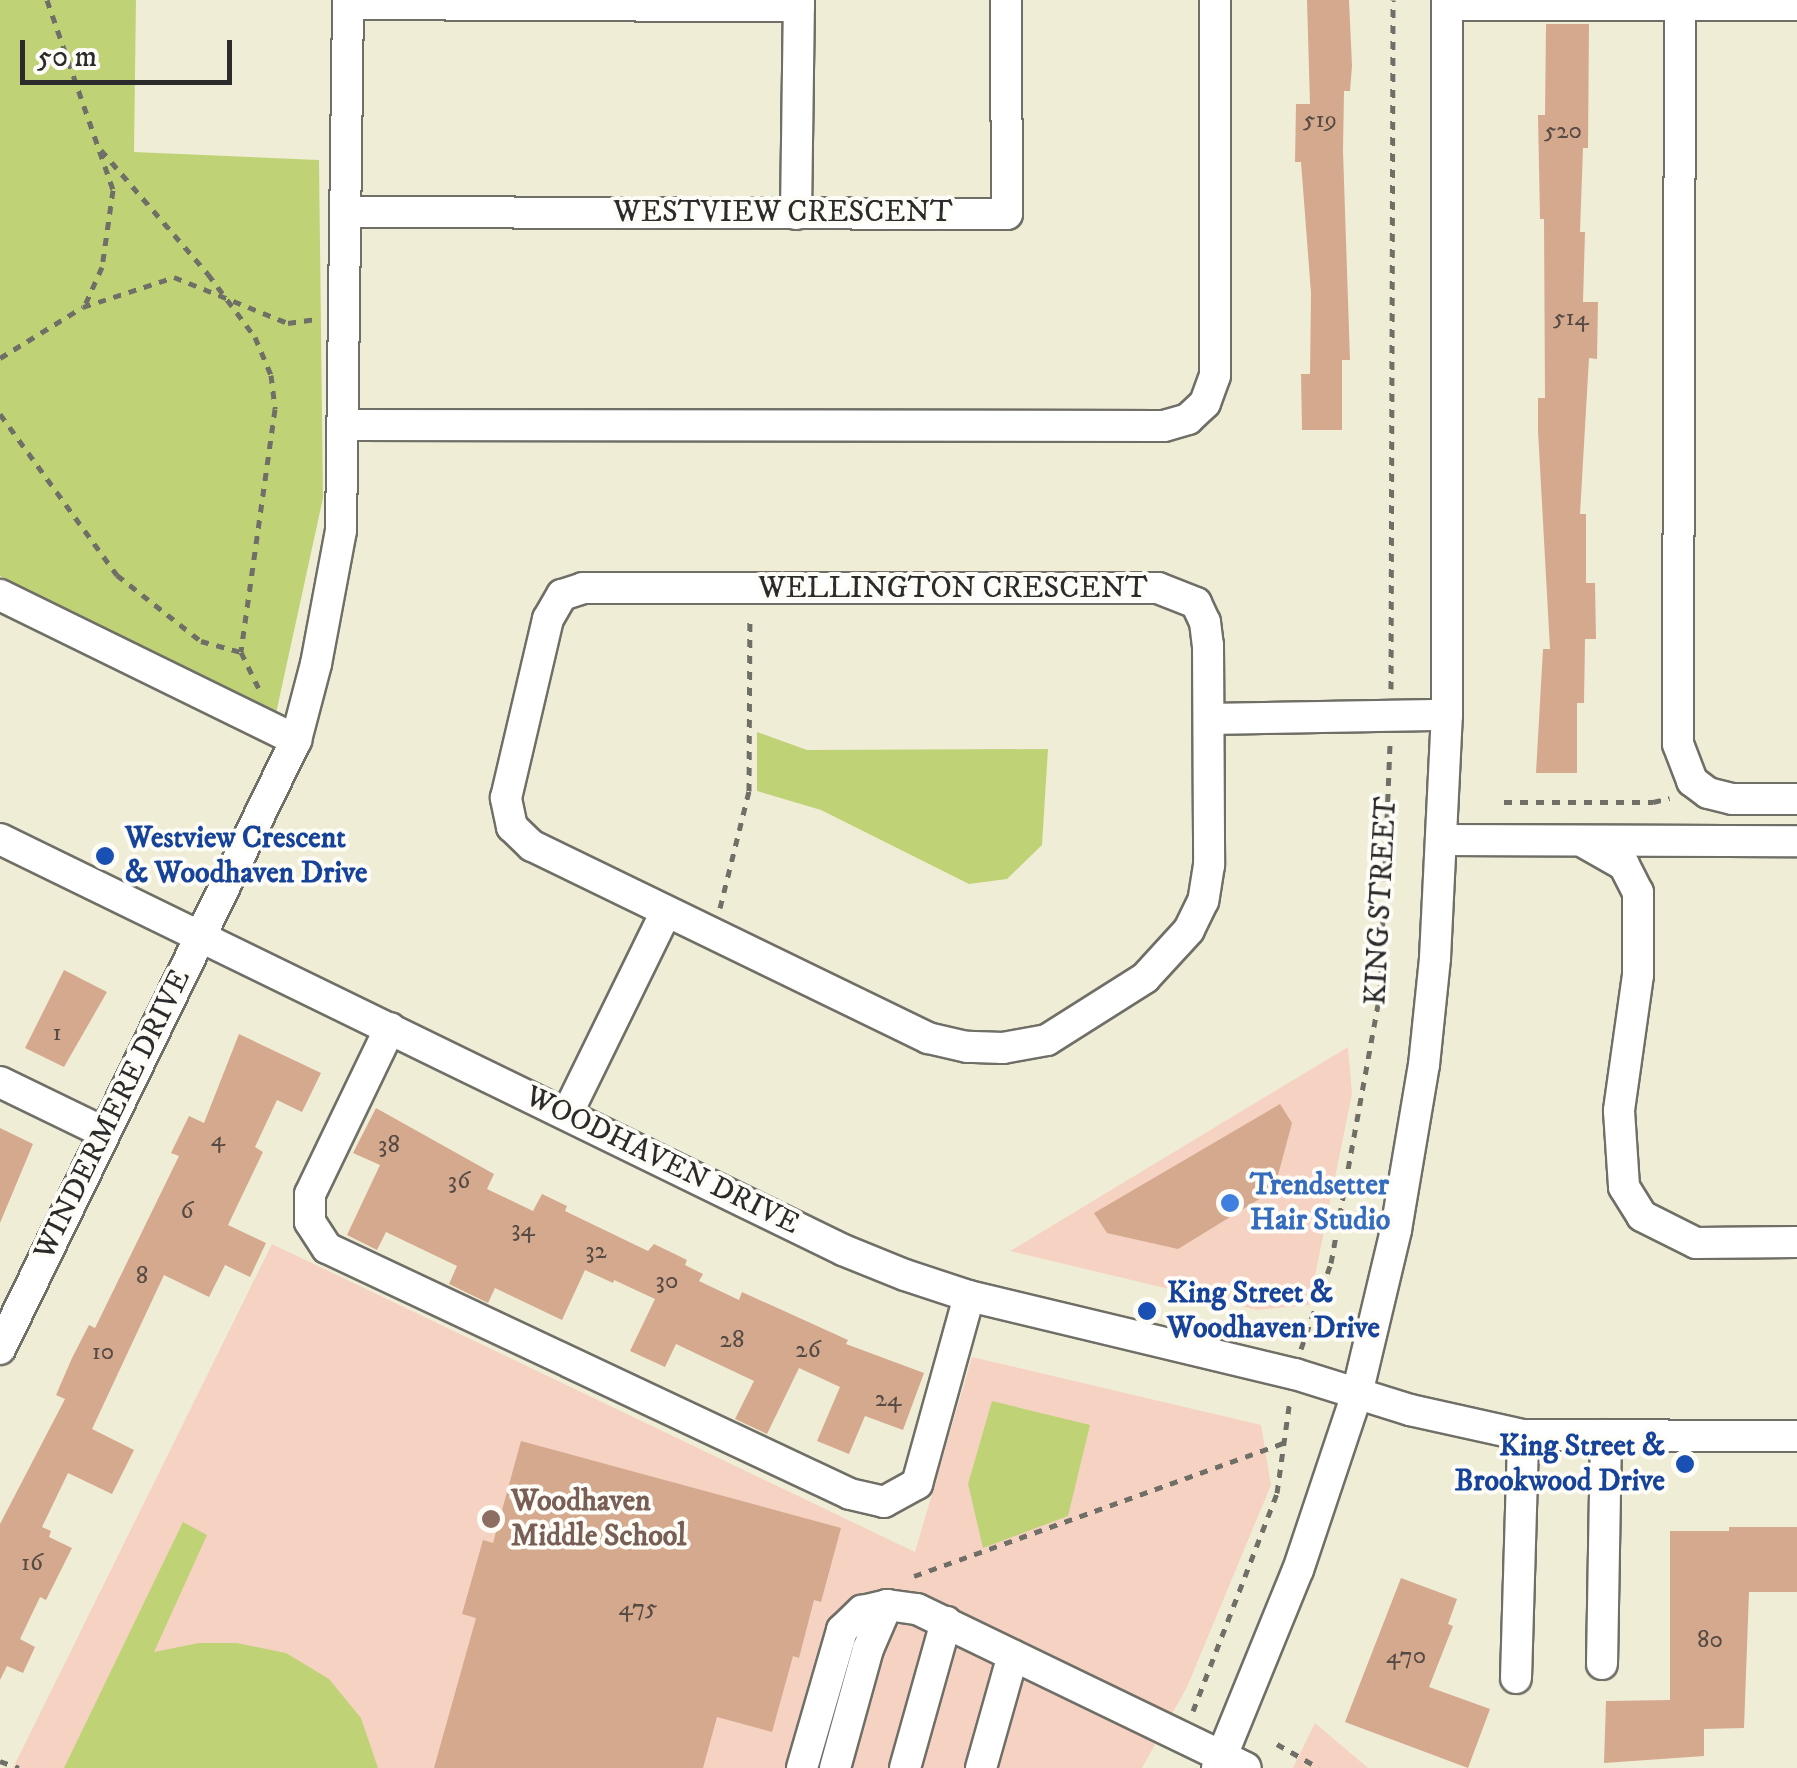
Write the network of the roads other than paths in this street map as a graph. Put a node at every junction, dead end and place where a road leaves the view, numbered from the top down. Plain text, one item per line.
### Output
1 (1006, 0) edge
2 (1216, 0) edge
3 (348, 2) edge
4 (1447, 2) edge
5 (798, 3) edge
6 (1680, 4) junction
7 (1797, 4) edge
8 (345, 212) junction
9 (796, 214) junction
10 (344, 424) junction
11 (0, 595) edge
12 (1447, 715) junction
13 (1209, 719) junction
14 (296, 740) junction
15 (1797, 799) edge
16 (0, 839) edge
17 (1442, 840) junction
18 (1686, 841) junction
19 (1797, 841) edge
20 (1586, 843) junction
21 (1638, 892) junction
22 (666, 912) junction
23 (201, 936) junction
24 (390, 1028) junction
25 (0, 1082) edge
26 (567, 1114) junction
27 (103, 1132) junction
28 (1797, 1242) edge
29 (968, 1296) junction
30 (4, 1329) edge
31 (1357, 1394) junction
32 (1524, 1435) junction
33 (1606, 1435) junction
34 (1797, 1436) edge
35 (887, 1605) junction
36 (946, 1622) junction
37 (1013, 1654) junction
38 (1602, 1664) dead end
39 (1516, 1678) dead end
40 (1229, 1763) edge
41 (802, 1768) edge
42 (836, 1768) edge
43 (905, 1768) edge
44 (981, 1768) edge

1 - 9 street, WESTVIEW CRESCENT
2 - 10 street
3 - 5 street
3 - 8 street
4 - 6 street
4 - 12 street, KING STREET
5 - 9 street
6 - 7 street
6 - 15 street
8 - 9 street, WESTVIEW CRESCENT
8 - 10 street
10 - 14 street
11 - 14 street
12 - 13 street
12 - 17 street, KING STREET
13 - 22 street, WELLINGTON CRESCENT
13 - 22 street, WELLINGTON CRESCENT
14 - 23 street
16 - 23 street, WOODHAVEN DRIVE
17 - 20 street
17 - 31 street, KING STREET
18 - 19 street
18 - 20 street
18 - 21 street
20 - 21 street
21 - 28 street
22 - 26 street
23 - 24 street, WOODHAVEN DRIVE
23 - 27 street, WINDERMERE DRIVE
24 - 26 street, WOODHAVEN DRIVE
24 - 29 street
25 - 27 street
26 - 29 street, WOODHAVEN DRIVE
27 - 30 street, WINDERMERE DRIVE
29 - 31 street, WOODHAVEN DRIVE
31 - 32 street, WOODHAVEN DRIVE
31 - 40 street, KING STREET
32 - 33 street, WOODHAVEN DRIVE
32 - 39 street
33 - 34 street, WOODHAVEN DRIVE
33 - 38 street
35 - 36 street
35 - 41 street
35 - 42 street
36 - 37 street
36 - 43 street
37 - 40 street
37 - 44 street

